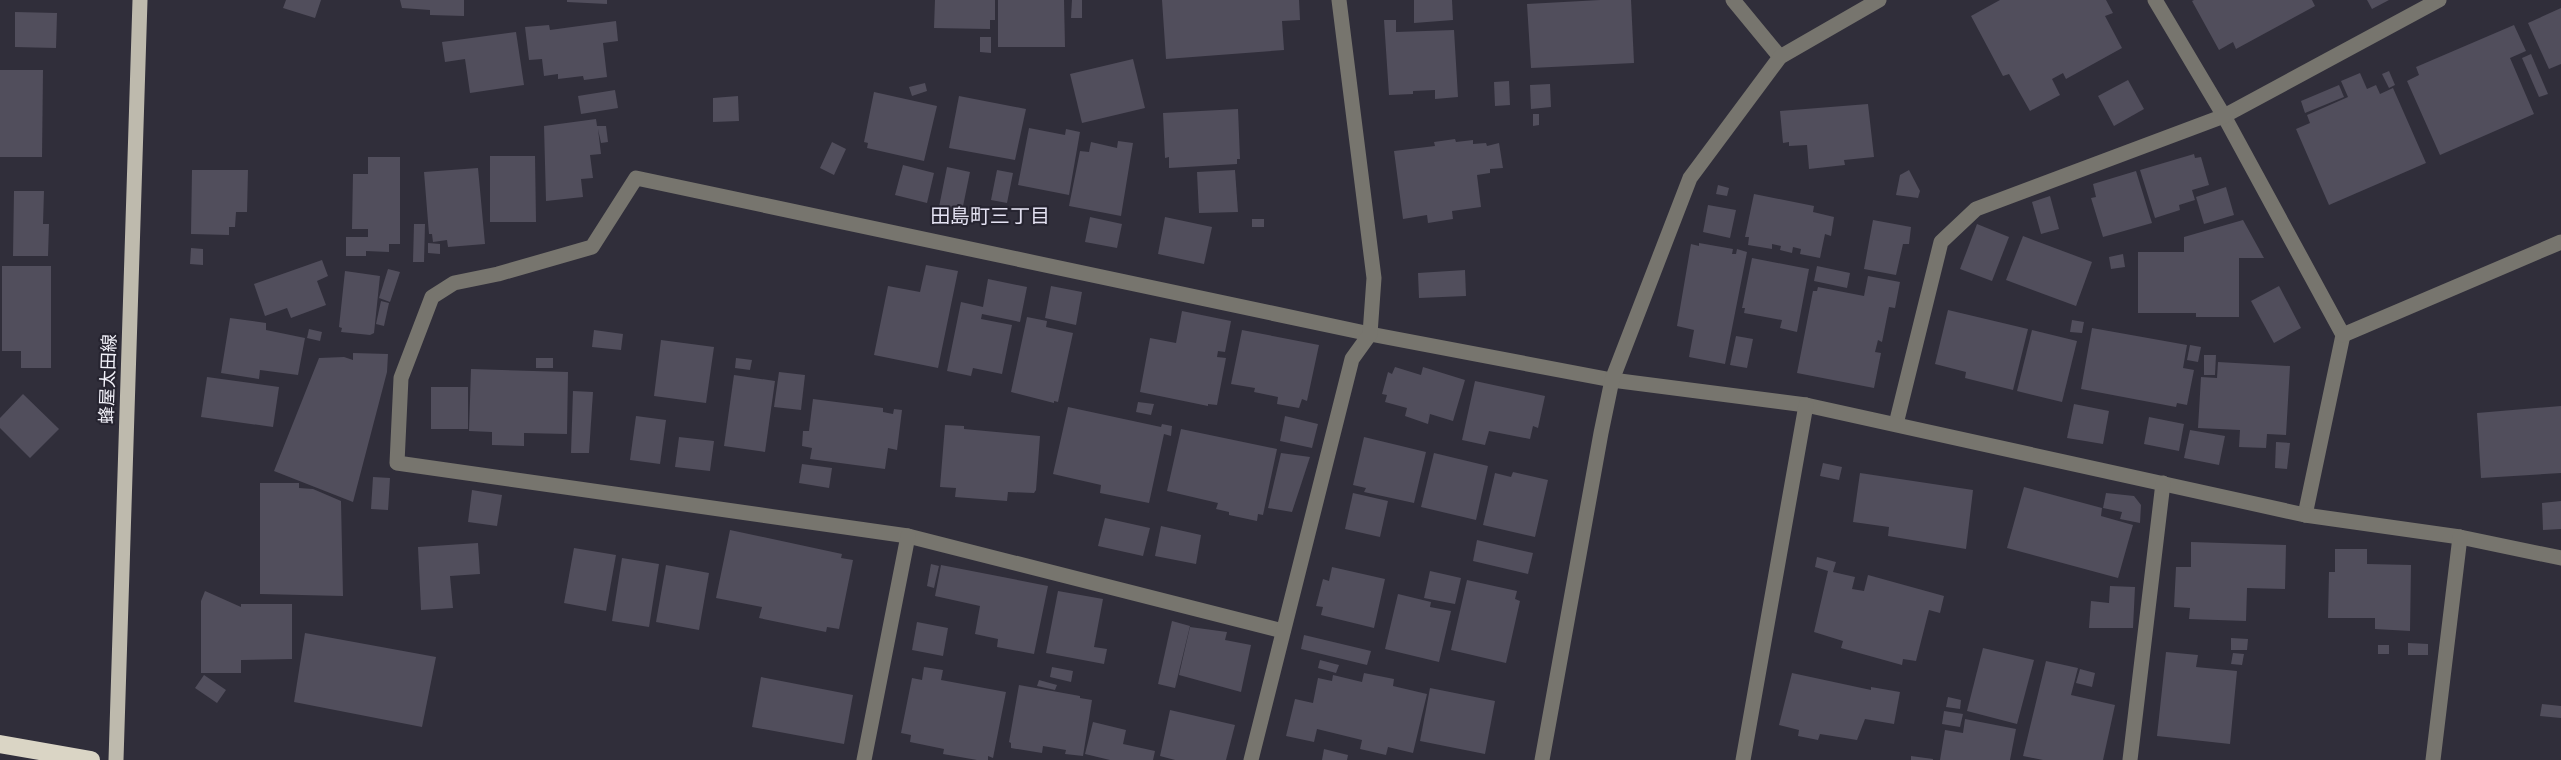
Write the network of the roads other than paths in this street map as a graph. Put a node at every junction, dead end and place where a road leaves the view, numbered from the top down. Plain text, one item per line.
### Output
1 (140, 0) edge
2 (1339, 0) edge
3 (1733, 0) edge
4 (1880, 0) edge
5 (2155, 0) edge
6 (2439, 0) edge
7 (1780, 57) junction
8 (2224, 116) junction
9 (2561, 242) edge
10 (1370, 334) junction
11 (2343, 335) junction
12 (1612, 380) junction
13 (1806, 405) junction
14 (1896, 424) junction
15 (2163, 483) junction
16 (2305, 515) junction
17 (908, 536) junction
18 (2460, 537) junction
19 (2561, 558) edge
20 (1283, 631) junction
21 (0, 744) edge
22 (91, 760) edge
23 (116, 760) edge
24 (864, 760) edge
25 (1251, 760) edge
26 (1542, 760) edge
27 (1743, 760) edge
28 (2130, 760) edge
29 (2433, 760) edge

1 - 23 main road, 蜂屋太田線
2 - 10 street
3 - 7 street
4 - 7 street
5 - 8 street
6 - 8 street
7 - 12 street
8 - 11 street
8 - 14 street
9 - 11 street
10 - 12 street
10 - 17 street
10 - 20 street
11 - 16 street
12 - 13 street
12 - 26 street
13 - 14 street
13 - 27 street
14 - 15 street
15 - 16 street
15 - 28 street
16 - 18 street
17 - 20 street
17 - 24 street
18 - 19 street
18 - 29 street
20 - 25 street
21 - 22 highway

